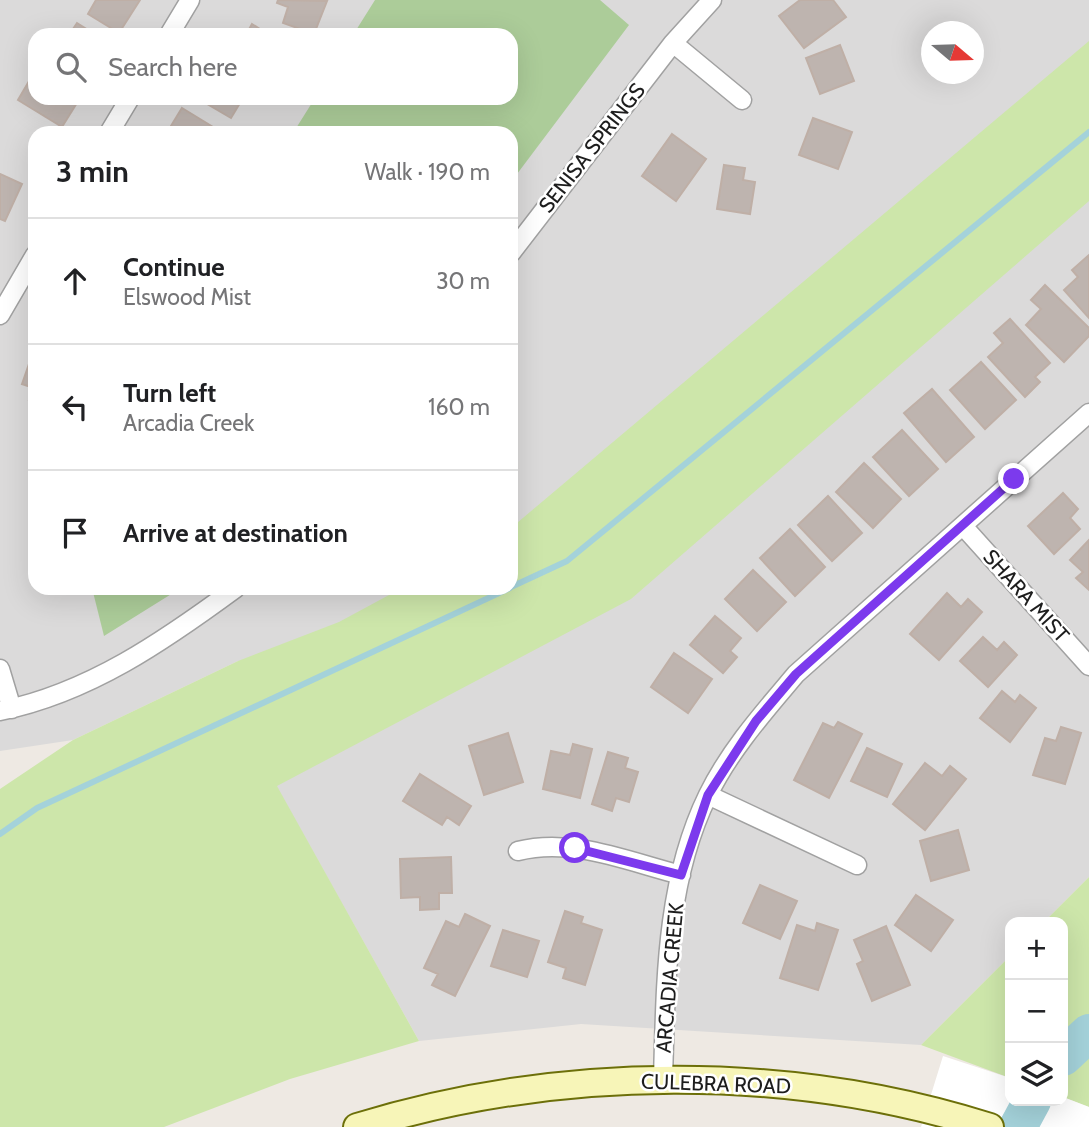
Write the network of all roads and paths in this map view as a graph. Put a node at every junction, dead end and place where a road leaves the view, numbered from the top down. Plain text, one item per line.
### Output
1 (190, 0) edge
2 (712, 0) edge
3 (173, 28) edge
4 (673, 43) junction
5 (742, 100) dead end
6 (126, 105) edge
7 (113, 126) edge
8 (518, 244) edge
9 (28, 267) edge
10 (0, 315) edge
11 (1089, 413) edge
12 (963, 526) junction
13 (227, 595) edge
14 (1089, 666) edge
15 (0, 669) edge
16 (6, 710) edge
17 (708, 795) junction
18 (518, 851) dead end
19 (857, 865) dead end
20 (681, 875) junction
21 (663, 1078) junction
22 (357, 1127) edge
23 (990, 1127) edge

1 - 3 street
2 - 4 street, SENISA SPRINGS
4 - 5 street
4 - 8 street, SENISA SPRINGS
6 - 7 street
9 - 10 street
11 - 12 street, ARCADIA CREEK
12 - 14 street, SHARA MIST
12 - 17 street, ARCADIA CREEK
13 - 16 street
15 - 16 street
17 - 19 street
17 - 20 street, ARCADIA CREEK
18 - 20 street
20 - 21 street, ARCADIA CREEK
21 - 22 main road, CULEBRA ROAD
21 - 23 main road, CULEBRA ROAD

